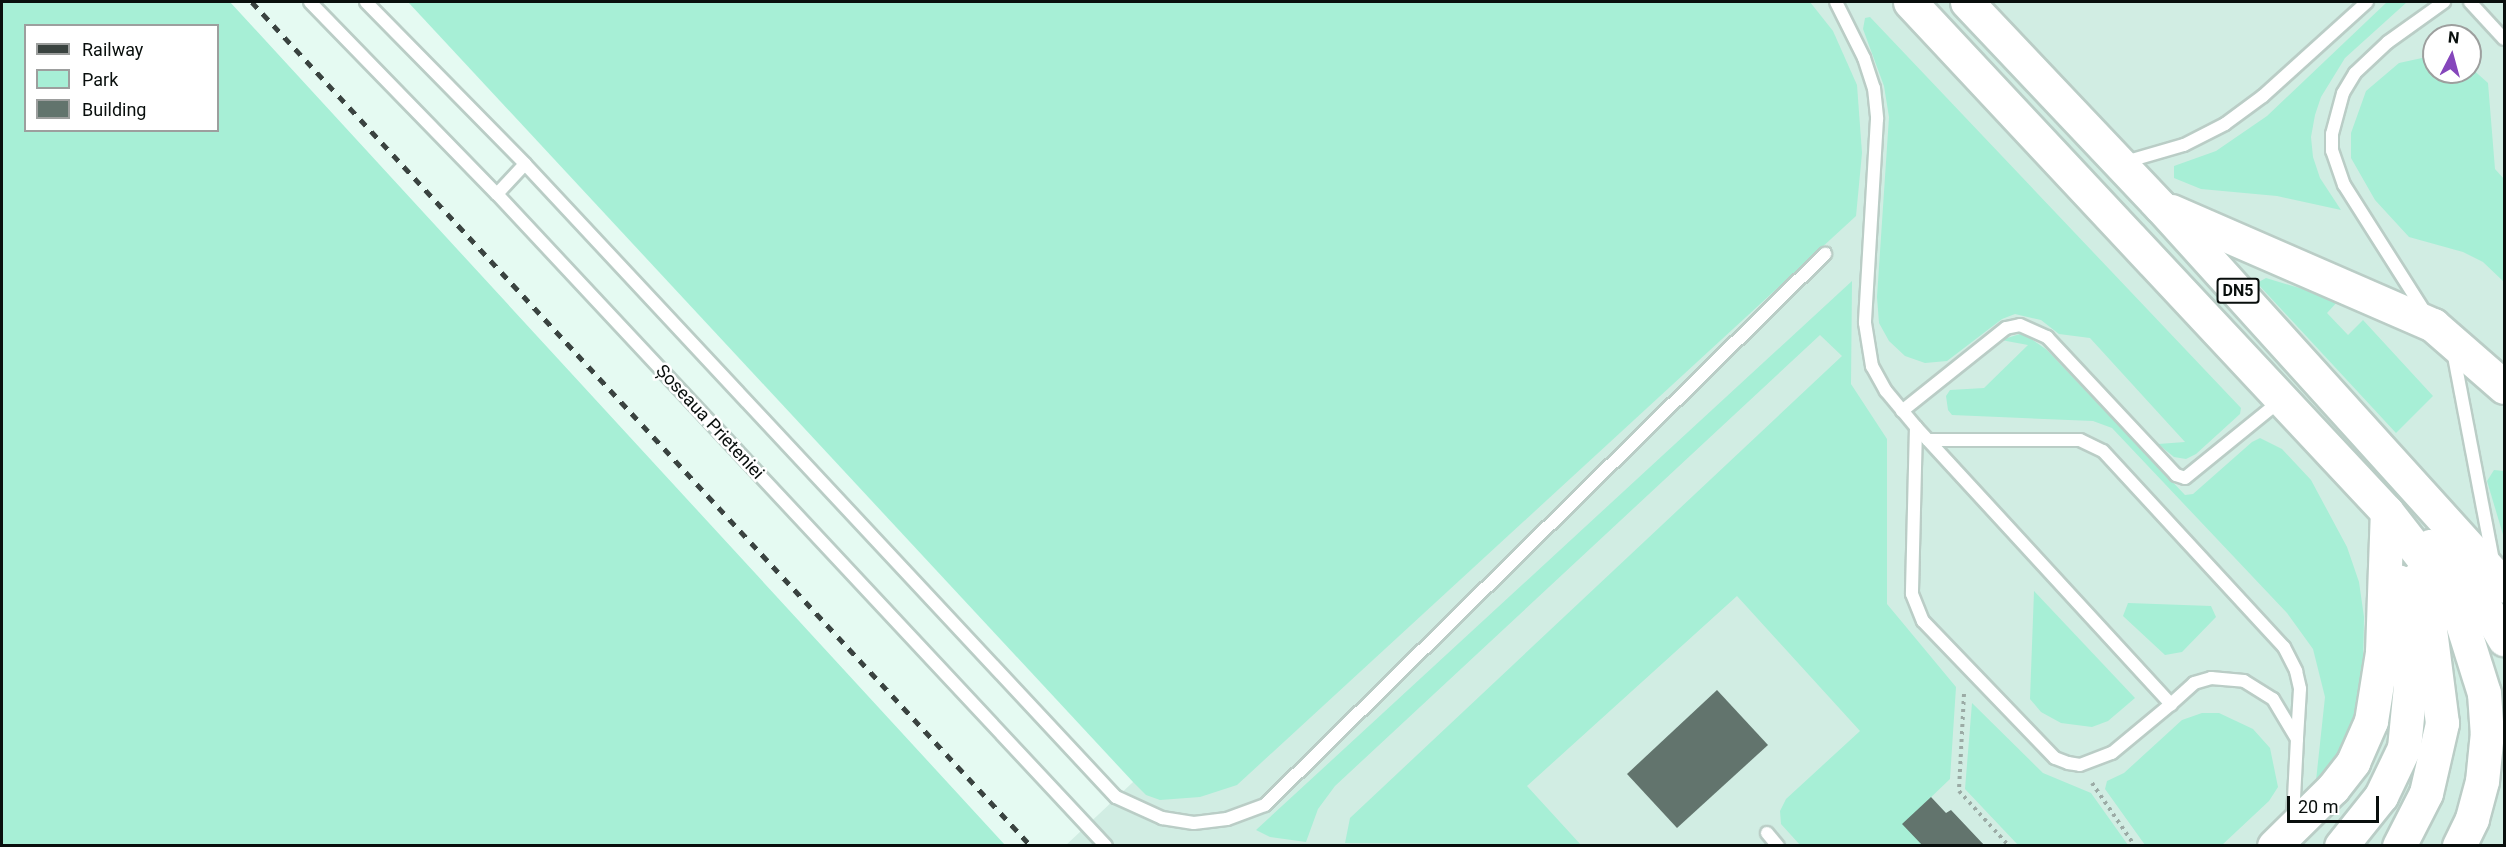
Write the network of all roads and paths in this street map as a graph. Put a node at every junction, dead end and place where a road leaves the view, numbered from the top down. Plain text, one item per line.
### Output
1 (310, 2) edge
2 (366, 2) edge
3 (374, 2) edge
4 (1836, 2) edge
5 (1893, 2) edge
6 (1910, 2) edge
7 (1967, 2) edge
8 (2367, 2) edge
9 (2444, 2) edge
10 (2470, 2) edge
11 (381, 18) junction
12 (1940, 34) junction
13 (2505, 39) edge
14 (2118, 163) junction
15 (525, 164) junction
16 (497, 194) junction
17 (2162, 207) junction
18 (1825, 254) dead end
19 (2442, 333) junction
20 (2505, 387) edge
21 (2283, 399) junction
22 (1902, 411) junction
23 (1916, 427) junction
24 (1928, 440) junction
25 (2387, 512) junction
26 (2500, 580) edge
27 (2505, 639) edge
28 (1965, 666) junction
29 (2171, 704) junction
30 (2297, 739) junction
31 (2080, 765) junction
32 (1767, 833) dead end
33 (2284, 837) edge
34 (1106, 846) edge
35 (1778, 846) edge
36 (2009, 846) edge
37 (2135, 846) edge
38 (2341, 846) edge
39 (2399, 846) edge
40 (2459, 846) edge

1 - 16 lane, Șoseaua Prieteniei
2 - 11 lane
3 - 11 lane
4 - 22 lane
5 - 12 lane
6 - 12 highway, DN5
7 - 14 highway, DN5
8 - 14 lane
9 - 19 lane
10 - 13 lane
11 - 15 lane
12 - 21 highway, DN5
14 - 17 highway, DN5
15 - 16 lane
15 - 18 lane
16 - 34 lane, Șoseaua Prieteniei
17 - 19 highway, DN5
17 - 26 highway, DN5
19 - 20 highway, DN5
19 - 26 lane
21 - 22 lane
21 - 25 highway, DN5
22 - 23 lane
23 - 24 lane
23 - 28 lane
24 - 29 lane
24 - 30 lane
25 - 27 highway, DN5
25 - 33 highway
25 - 38 highway
25 - 39 highway, DN5
25 - 40 highway, DN5
28 - 31 lane
28 - 36 path
29 - 30 lane
29 - 31 lane
30 - 33 lane
31 - 37 path
32 - 35 lane

